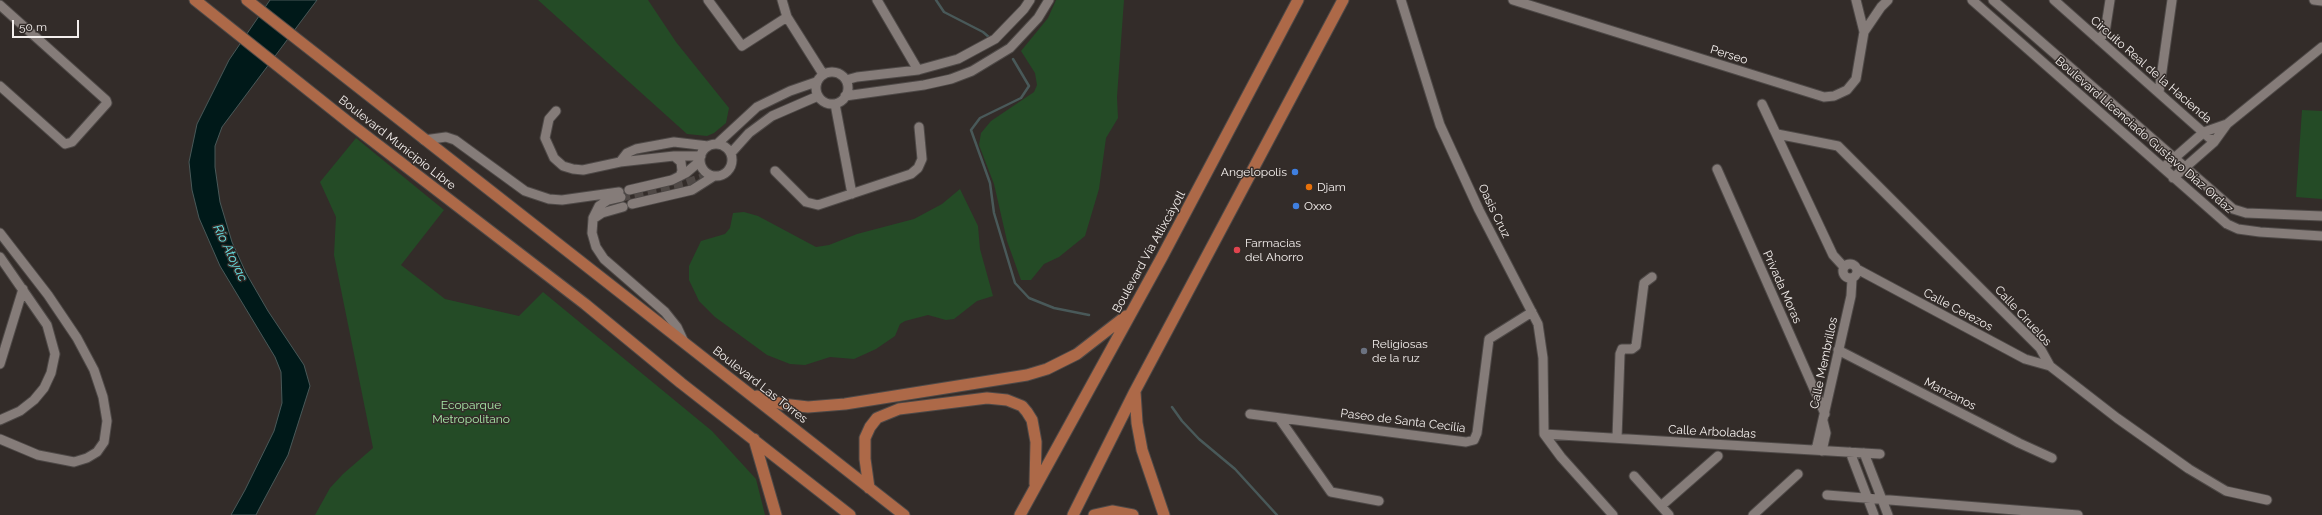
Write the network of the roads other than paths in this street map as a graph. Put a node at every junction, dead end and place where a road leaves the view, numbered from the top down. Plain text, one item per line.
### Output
1 (195, 0) edge
2 (708, 0) edge
3 (782, 0) edge
4 (877, 0) edge
5 (1030, 0) edge
6 (1049, 0) edge
7 (1298, 0) edge
8 (1343, 0) edge
9 (1401, 0) edge
10 (1513, 0) edge
11 (1856, 0) edge
12 (1888, 0) edge
13 (1972, 0) edge
14 (1993, 0) edge
15 (2054, 0) edge
16 (2110, 0) edge
17 (2172, 0) edge
18 (2314, 0) edge
19 (248, 1) edge
20 (2322, 1) edge
21 (0, 5) edge
22 (787, 17) junction
23 (1864, 32) junction
24 (2099, 40) junction
25 (2322, 47) edge
26 (918, 70) junction
27 (823, 74) junction
28 (846, 80) junction
29 (816, 82) junction
30 (0, 86) edge
31 (2159, 92) junction
32 (818, 96) junction
33 (846, 96) junction
34 (835, 104) junction
35 (1762, 104) dead end
36 (556, 111) dead end
37 (2227, 124) junction
38 (919, 127) dead end
39 (2204, 132) junction
40 (1777, 134) junction
41 (424, 140) junction
42 (2214, 142) junction
43 (712, 145) junction
44 (731, 153) junction
45 (674, 156) junction
46 (2175, 157) junction
47 (700, 158) junction
48 (620, 162) junction
49 (2185, 167) junction
50 (2163, 168) junction
51 (1718, 169) dead end
52 (775, 171) dead end
53 (680, 176) junction
54 (714, 176) junction
55 (2173, 178) junction
56 (629, 190) dead end
57 (852, 194) junction
58 (632, 204) dead end
59 (623, 207) tunnel mouth
60 (2322, 216) edge
61 (593, 219) junction
62 (0, 233) edge
63 (2322, 236) edge
64 (0, 256) edge
65 (1844, 267) junction
66 (1857, 269) junction
67 (599, 276) joint
68 (1652, 277) dead end
69 (1852, 279) junction
70 (23, 289) junction
71 (1532, 312) junction
72 (1130, 313) junction
73 (685, 343) junction
74 (1838, 350) junction
75 (0, 364) edge
76 (2050, 366) junction
77 (1135, 391) junction
78 (751, 394) junction
79 (1250, 414) dead end
80 (1279, 418) junction
81 (1824, 418) junction
82 (0, 420) edge
83 (1544, 434) junction
84 (1616, 438) junction
85 (0, 439) edge
86 (754, 439) junction
87 (1819, 451) junction
88 (1850, 452) junction
89 (1864, 453) junction
90 (1880, 454) dead end
91 (1718, 456) dead end
92 (2052, 458) dead end
93 (1798, 474) dead end
94 (1634, 476) dead end
95 (869, 488) junction
96 (1034, 488) junction
97 (1827, 495) dead end
98 (1867, 498) junction
99 (1882, 499) junction
100 (2267, 500) dead end
101 (1379, 501) dead end
102 (1661, 506) junction
103 (776, 515) edge
104 (850, 515) edge
105 (904, 515) edge
106 (1020, 515) edge
107 (1073, 515) edge
108 (1094, 515) edge
109 (1133, 515) edge
110 (1164, 515) edge
111 (1613, 515) edge
112 (1669, 515) edge
113 (1753, 515) edge
114 (1874, 515) edge
115 (1888, 515) edge
116 (2078, 515) edge

1 - 86 main road, Boulevard Municipio Libre
2 - 22 street
3 - 22 street
4 - 26 street
5 - 26 street
6 - 33 street
7 - 72 main road, Boulevard Vía Atlixcáyotl
8 - 77 main road
9 - 71 street, Oasis Cruz
10 - 23 street, Perseo
11 - 23 street, Perseo
12 - 23 street
13 - 50 street, Boulevard Licenciado Gustavo Díaz Ordaz
14 - 46 street, Boulevard Licenciado Gustavo Díaz Ordaz
15 - 24 street, Circuito Real de la Hacienda
16 - 24 street
17 - 31 street
18 - 20 street
19 - 41 main road, Boulevard Municipio Libre
21 - 30 street
22 - 27 street
24 - 31 street, Circuito Real de la Hacienda
25 - 37 street
26 - 28 street
27 - 28 street
27 - 29 street
28 - 33 street
29 - 32 street
29 - 43 street
31 - 39 street, Circuito Real de la Hacienda
32 - 34 street
32 - 44 street
33 - 34 street
34 - 57 street
35 - 40 street
36 - 48 street
37 - 39 street
37 - 42 street
38 - 57 street
39 - 42 street, Circuito Real de la Hacienda
39 - 46 street
40 - 65 street
40 - 76 street, Calle Ciruelos
41 - 61 street
41 - 67 main road, Boulevard Municipio Libre
42 - 49 street
43 - 44 street
43 - 47 street
43 - 48 street
44 - 54 street
45 - 47 street
45 - 48 street
45 - 53 street
46 - 49 street, Boulevard Licenciado Gustavo Díaz Ordaz
46 - 50 street
47 - 53 street
47 - 54 street
49 - 55 street
49 - 60 street, Boulevard Licenciado Gustavo Díaz Ordaz
50 - 55 street, Boulevard Licenciado Gustavo Díaz Ordaz
51 - 81 street, Privada Moras
52 - 57 street
53 - 56 street
54 - 58 street
55 - 63 street, Boulevard Licenciado Gustavo Díaz Ordaz
59 - 61 street
61 - 73 street
62 - 85 street
64 - 70 street
65 - 66 street
65 - 69 street
66 - 69 street
66 - 76 street, Calle Cerezos
67 - 73 main road, Boulevard Las Torres
68 - 84 street
69 - 74 street, Calle Membrillos
70 - 75 street
70 - 82 street
71 - 80 street, Paseo de Santa Cecilia
71 - 83 street, Oasis Cruz
72 - 78 main road
72 - 96 main road, Boulevard Vía Atlixcáyotl
73 - 78 main road, Boulevard Las Torres
74 - 81 street, Calle Membrillos
74 - 92 street, Manzanos
76 - 100 street, Calle Ciruelos
77 - 107 main road
77 - 110 main road
78 - 95 main road, Boulevard Las Torres
79 - 80 street, Paseo de Santa Cecilia
80 - 101 street
81 - 87 street, Calle Membrillos
83 - 84 street, Calle Arboladas
83 - 111 street
84 - 87 street, Calle Arboladas
86 - 103 main road
86 - 104 main road
87 - 88 street, Calle Arboladas
88 - 89 street, Calle Arboladas
88 - 98 street
89 - 90 street, Calle Arboladas
89 - 99 street
91 - 102 street
93 - 113 street
94 - 102 street
95 - 96 main road
95 - 105 main road, Boulevard Las Torres
96 - 106 main road, Boulevard Vía Atlixcáyotl
97 - 98 street
98 - 99 street
98 - 114 street
99 - 115 street
99 - 116 street
102 - 112 street
108 - 109 main road

